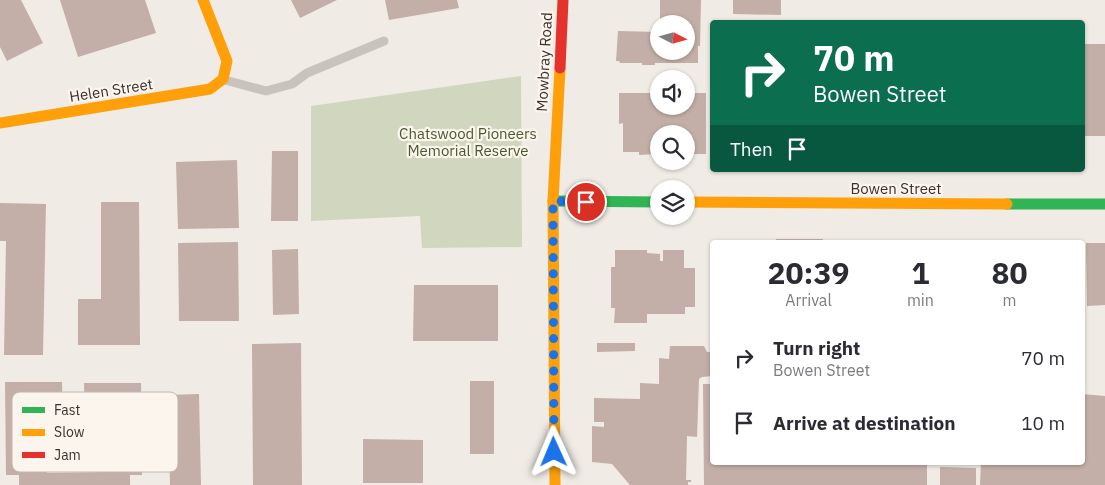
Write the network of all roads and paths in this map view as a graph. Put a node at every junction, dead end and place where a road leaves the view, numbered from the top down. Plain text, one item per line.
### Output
1 (203, 0) edge
2 (562, 0) edge
3 (384, 41) dead end
4 (223, 80) junction
5 (0, 123) edge
6 (553, 201) junction
7 (650, 202) edge
8 (695, 202) edge
9 (1105, 204) edge
10 (555, 485) edge

1 - 4 street
2 - 6 street, Mowbray Road
3 - 4 lane
4 - 5 street, Helen Street
6 - 7 street
6 - 10 street, Mowbray Road
8 - 9 street, Bowen Street

